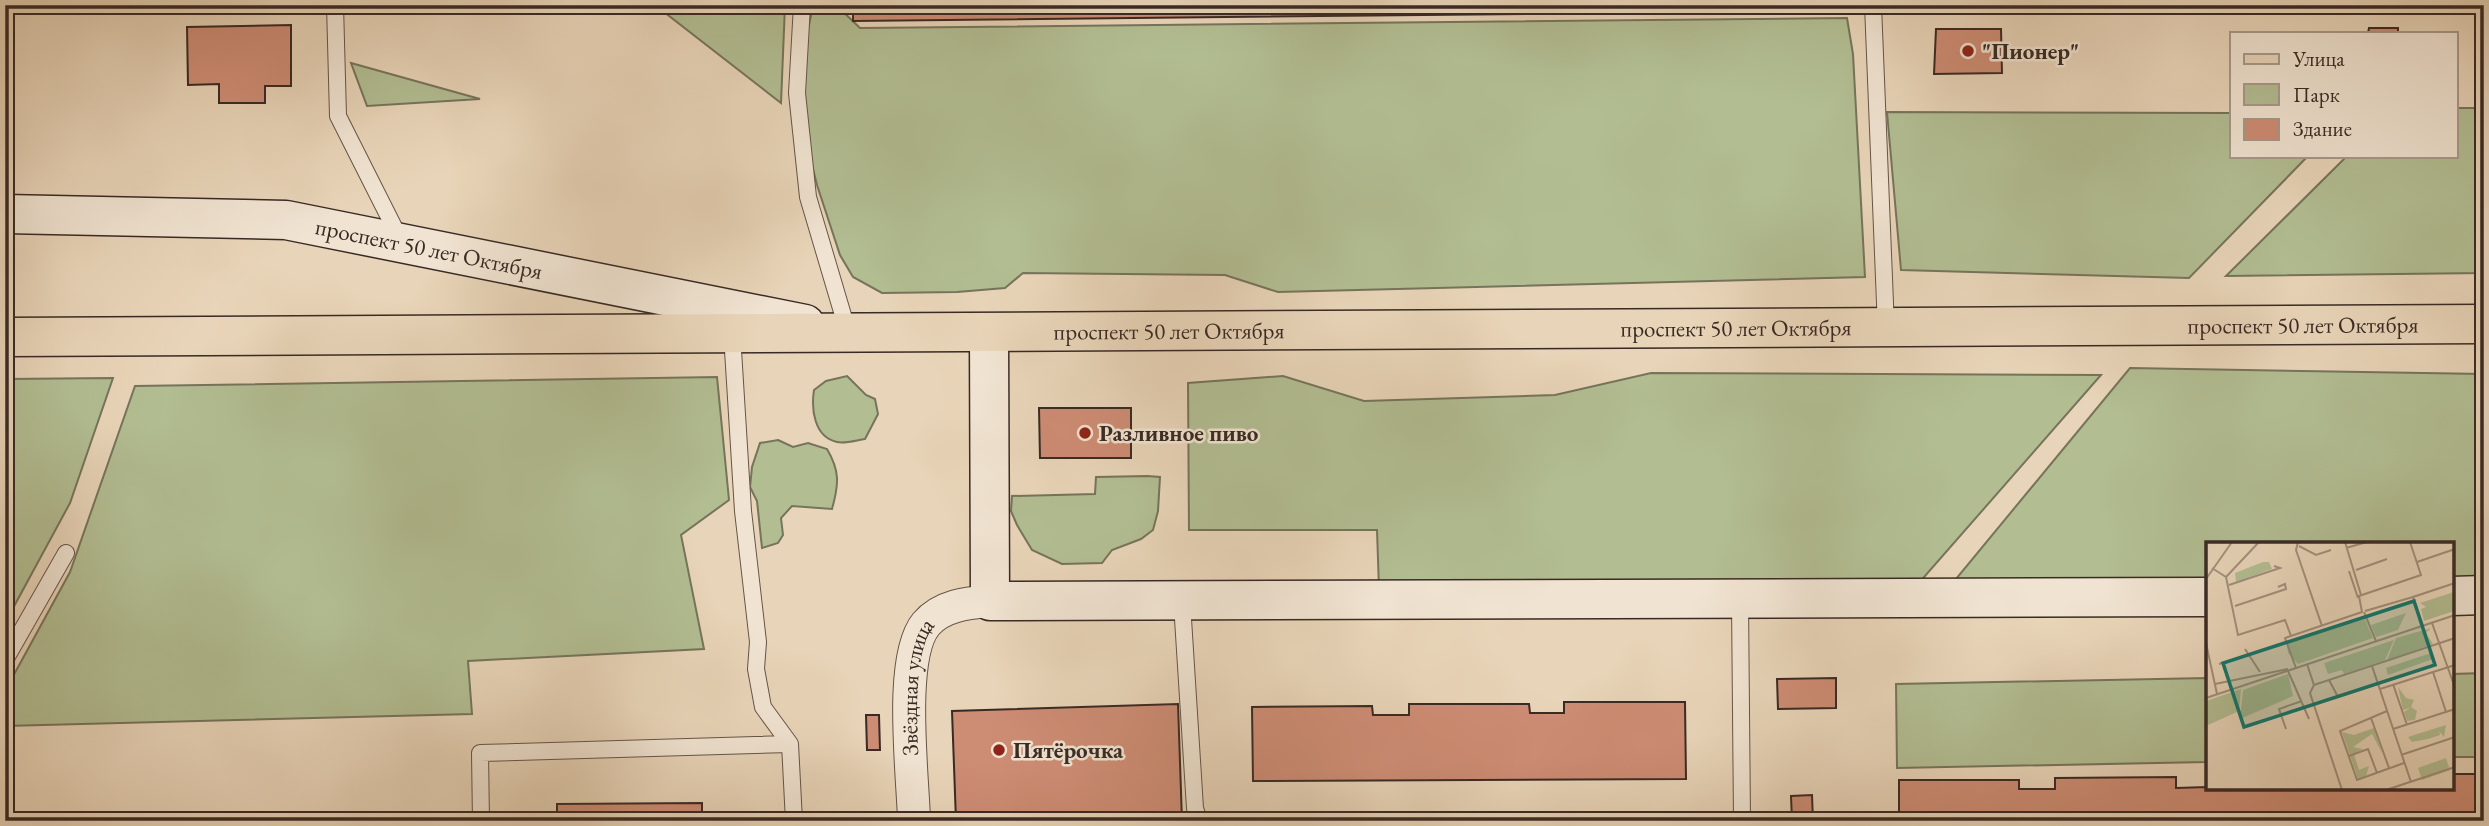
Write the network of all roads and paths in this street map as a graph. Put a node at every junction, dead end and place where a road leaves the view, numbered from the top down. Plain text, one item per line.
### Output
1 (335, 5) edge
2 (802, 5) edge
3 (1873, 5) edge
4 (5, 214) edge
5 (401, 241) junction
6 (2484, 324) edge
7 (1886, 328) junction
8 (848, 333) junction
9 (989, 333) junction
10 (732, 334) junction
11 (5, 337) edge
12 (66, 553) dead end
13 (2484, 595) edge
14 (2454, 596) edge
15 (2206, 597) edge
16 (1740, 600) junction
17 (990, 601) junction
18 (1182, 603) junction
19 (5, 660) edge
20 (790, 744) junction
21 (481, 821) edge
22 (794, 821) edge
23 (914, 821) edge
24 (1199, 821) edge
25 (1742, 821) edge

1 - 5 lane
2 - 8 lane
3 - 7 lane
4 - 5 street, проспект 50 лет Октября
5 - 8 street, проспект 50 лет Октября
6 - 7 main road, проспект 50 лет Октября
7 - 9 main road, проспект 50 лет Октября
8 - 9 main road, проспект 50 лет Октября
8 - 10 main road, проспект 50 лет Октября
9 - 17 street
10 - 11 main road, проспект 50 лет Октября
10 - 20 lane
12 - 19 lane
13 - 14 street
15 - 16 street
16 - 18 street
16 - 25 lane
17 - 18 street
17 - 23 street, Звёздная улица
18 - 24 lane
20 - 21 lane
20 - 22 lane

